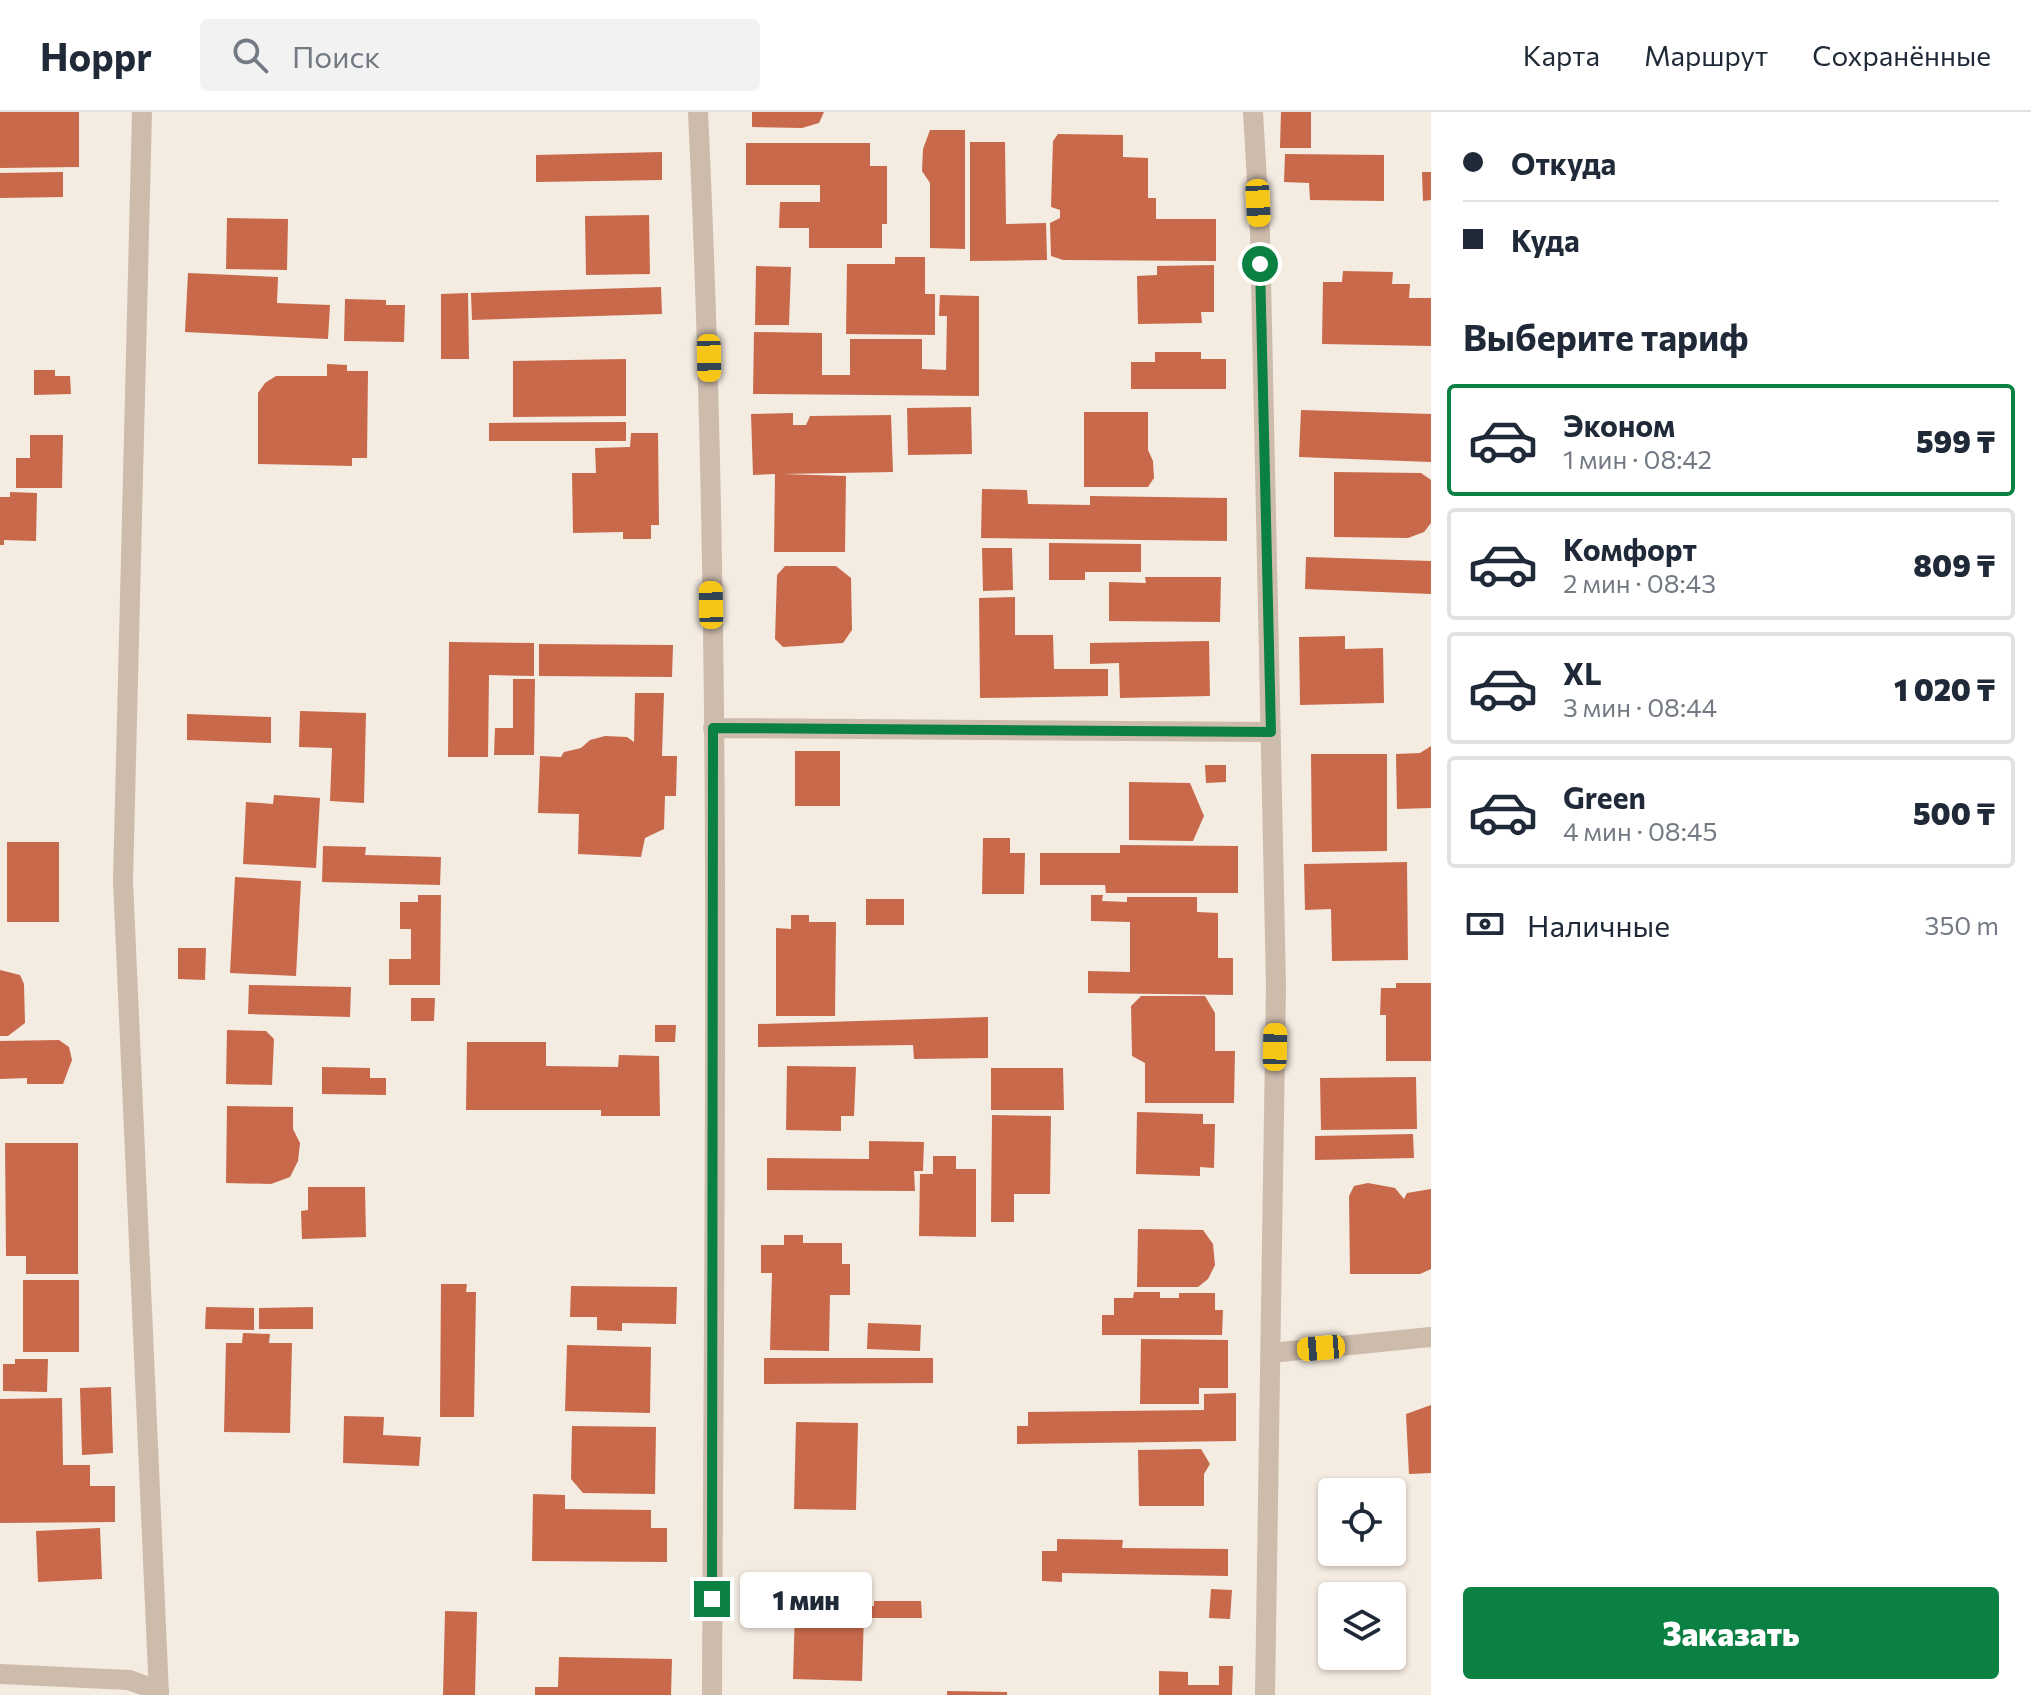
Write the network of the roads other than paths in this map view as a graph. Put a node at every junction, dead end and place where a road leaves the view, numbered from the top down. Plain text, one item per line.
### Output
1 (142, 112) edge
2 (698, 112) edge
3 (1253, 112) edge
4 (713, 728) junction
5 (1271, 732) junction
6 (1431, 1337) edge
7 (1271, 1353) junction
8 (0, 1674) edge
9 (159, 1693) edge
10 (712, 1695) edge
11 (1265, 1695) edge

1 - 9 street
2 - 4 street
3 - 5 street
4 - 5 street
4 - 10 street
5 - 7 street
6 - 7 street
7 - 11 street
8 - 9 street

